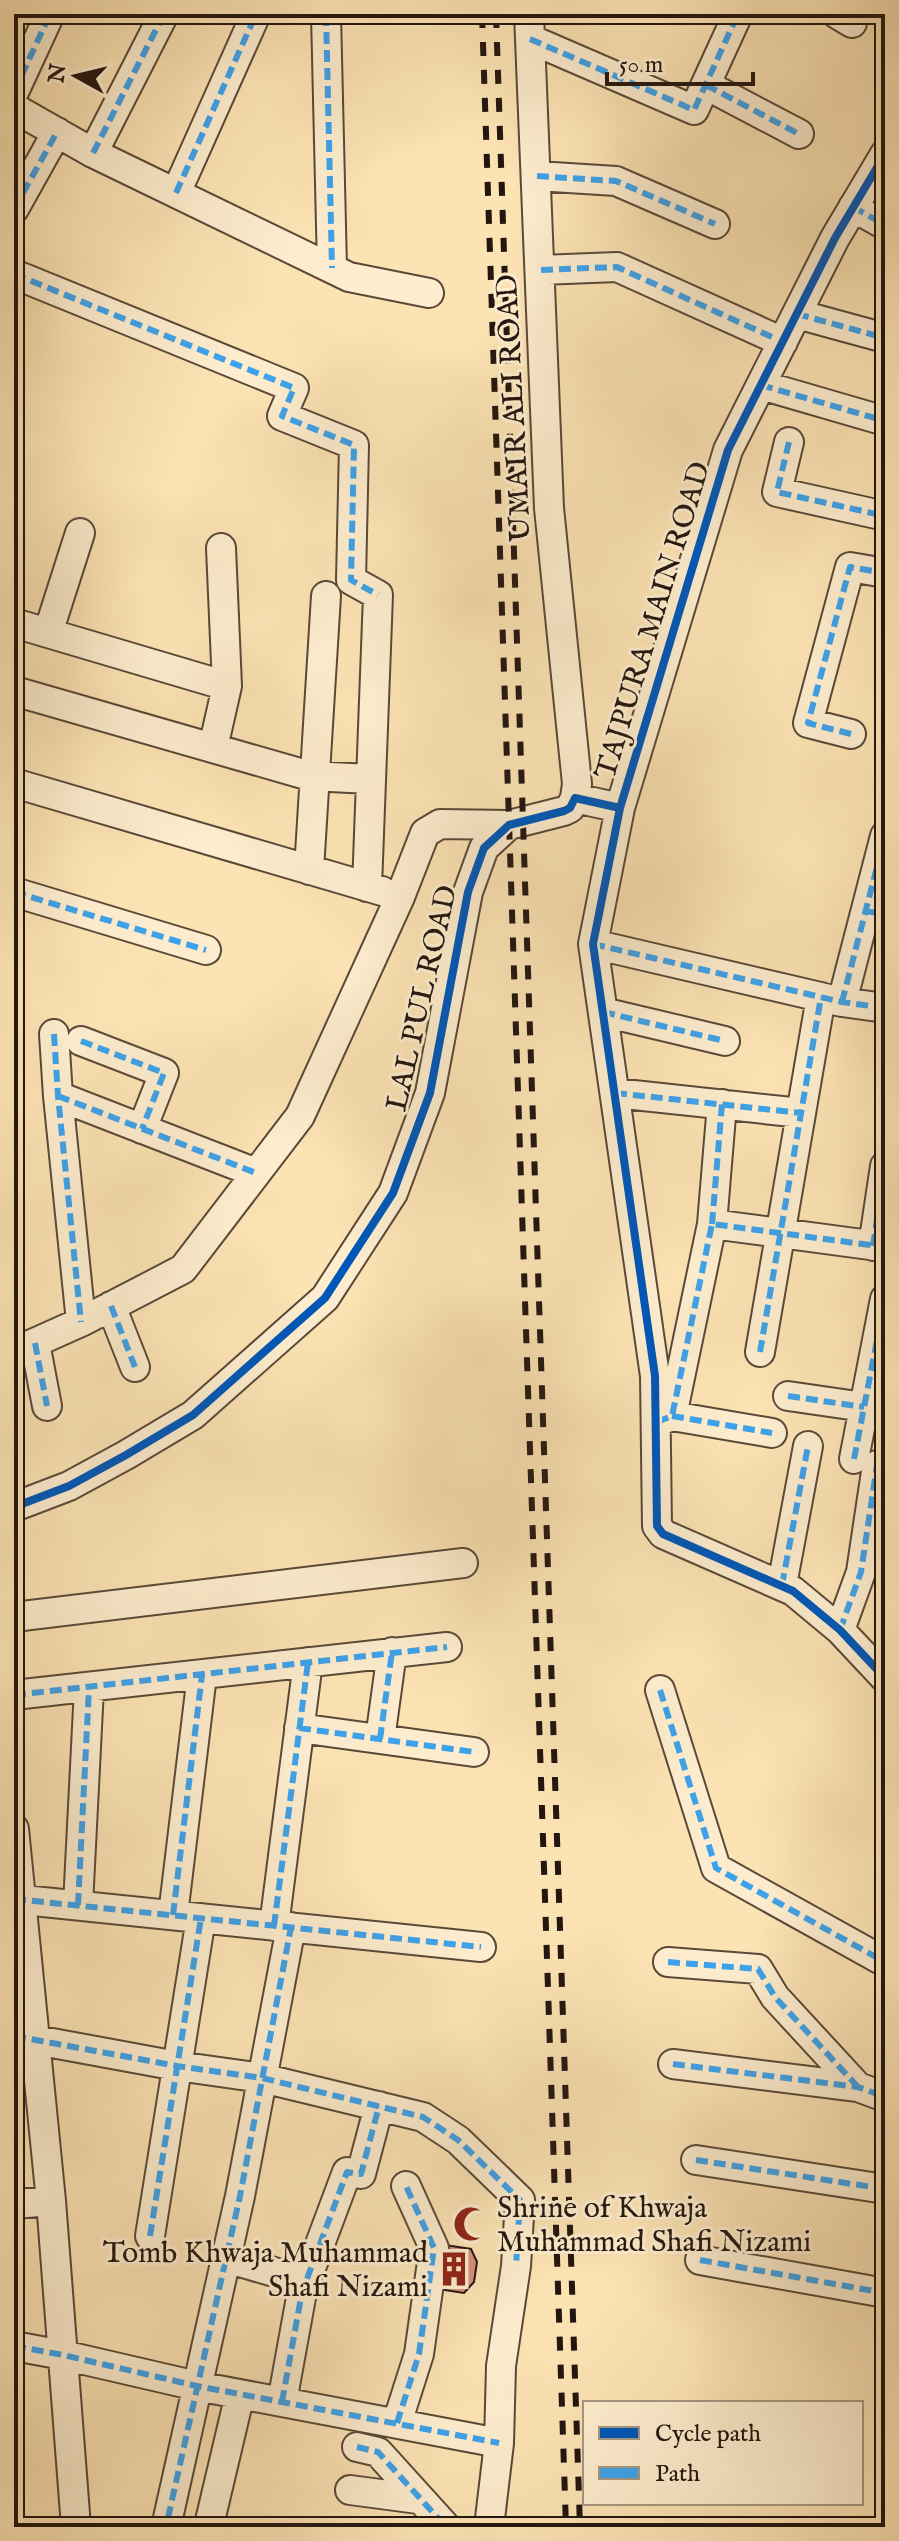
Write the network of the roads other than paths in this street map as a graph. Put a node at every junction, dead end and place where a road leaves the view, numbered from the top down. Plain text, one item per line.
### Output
1 (50, 14) edge
2 (164, 14) edge
3 (256, 14) edge
4 (326, 14) edge
5 (738, 14) edge
6 (530, 27) edge
7 (706, 85) junction
8 (14, 92) edge
9 (14, 108) edge
10 (57, 132) junction
11 (799, 134) dead end
12 (93, 153) junction
13 (885, 154) edge
14 (537, 176) junction
15 (176, 193) junction
16 (853, 207) junction
17 (14, 209) edge
18 (715, 224) dead end
19 (885, 225) edge
20 (332, 268) junction
21 (541, 270) junction
22 (14, 274) edge
23 (429, 293) dead end
24 (797, 314) junction
25 (885, 338) edge
26 (783, 342) junction
27 (761, 385) junction
28 (885, 421) edge
29 (789, 442) dead end
30 (885, 516) edge
31 (80, 533) dead end
32 (221, 548) dead end
33 (885, 573) edge
34 (326, 596) dead end
35 (14, 623) edge
36 (48, 633) junction
37 (227, 686) junction
38 (14, 691) edge
39 (851, 734) dead end
40 (213, 748) junction
41 (315, 777) junction
42 (370, 779) junction
43 (14, 783) edge
44 (575, 798) junction
45 (620, 808) junction
46 (509, 825) junction
47 (885, 836) edge
48 (309, 870) junction
49 (367, 887) junction
50 (14, 892) edge
51 (400, 897) junction
52 (875, 912) edge
53 (593, 944) junction
54 (206, 950) dead end
55 (831, 999) junction
56 (885, 1008) edge
57 (603, 1012) junction
58 (725, 1041) dead end
59 (615, 1093) junction
60 (58, 1096) junction
61 (722, 1104) junction
62 (801, 1113) junction
63 (142, 1129) junction
64 (885, 1166) edge
65 (256, 1173) junction
66 (712, 1224) junction
67 (780, 1233) junction
68 (879, 1246) edge
69 (885, 1299) edge
70 (111, 1306) junction
71 (81, 1322) junction
72 (24, 1348) edge
73 (760, 1352) dead end
74 (135, 1367) dead end
75 (788, 1396) dead end
76 (47, 1406) dead end
77 (864, 1407) junction
78 (665, 1419) junction
79 (772, 1433) dead end
80 (808, 1446) dead end
81 (14, 1507) edge
82 (463, 1563) dead end
83 (782, 1585) junction
84 (14, 1617) edge
85 (840, 1630) junction
86 (447, 1647) dead end
87 (392, 1652) junction
88 (308, 1662) junction
89 (202, 1675) junction
90 (885, 1678) edge
91 (89, 1688) junction
92 (660, 1690) dead end
93 (14, 1695) edge
94 (299, 1728) junction
95 (380, 1739) junction
96 (474, 1752) dead end
97 (14, 1829) edge
98 (18, 1899) edge
99 (78, 1905) junction
100 (173, 1915) junction
101 (201, 1918) junction
102 (282, 1926) junction
103 (481, 1947) dead end
104 (668, 1962) dead end
105 (885, 1962) edge
106 (24, 2038) edge
107 (673, 2064) dead end
108 (177, 2066) junction
109 (262, 2078) junction
110 (858, 2087) junction
111 (885, 2097) edge
112 (379, 2106) junction
113 (696, 2160) dead end
114 (406, 2186) dead end
115 (885, 2189) edge
116 (51, 2201) junction
117 (14, 2204) edge
118 (150, 2236) dead end
119 (226, 2258) junction
120 (700, 2260) dead end
121 (305, 2281) junction
122 (885, 2293) edge
123 (14, 2346) edge
124 (63, 2355) junction
125 (197, 2386) junction
126 (240, 2394) junction
127 (282, 2402) junction
128 (397, 2423) junction
129 (499, 2443) junction
130 (357, 2447) dead end
131 (350, 2490) dead end
132 (418, 2499) junction
133 (168, 2518) dead end
134 (209, 2525) edge
135 (76, 2527) edge
136 (446, 2527) edge
137 (489, 2527) edge

1 - 8 street
2 - 12 street
3 - 15 street
4 - 20 street
5 - 7 street
6 - 7 street
6 - 14 street, UMAIR ALI ROAD
7 - 11 street
9 - 10 street
10 - 12 street
10 - 17 street
12 - 15 street
13 - 16 street, TAJPURA MAIN ROAD
14 - 18 street
14 - 21 street, UMAIR ALI ROAD
15 - 20 street
16 - 19 street
16 - 24 street, TAJPURA MAIN ROAD
20 - 23 street
21 - 26 street
21 - 44 street, UMAIR ALI ROAD
22 - 42 street
24 - 25 street
24 - 26 street, TAJPURA MAIN ROAD
26 - 27 street, TAJPURA MAIN ROAD
27 - 28 street
27 - 45 street, TAJPURA MAIN ROAD
29 - 30 street
31 - 36 street
32 - 37 street
33 - 39 street
34 - 41 street
35 - 36 street
36 - 37 street
37 - 40 street
38 - 40 street
40 - 41 street
41 - 42 street
41 - 48 street
42 - 49 street
43 - 48 street
44 - 45 street
44 - 46 street
45 - 53 street, TAJPURA MAIN ROAD
46 - 51 street
46 - 81 street, LAL PUL ROAD
47 - 52 street
48 - 49 street
49 - 51 street
50 - 54 street
51 - 65 street
52 - 55 street
53 - 55 street
53 - 57 street, TAJPURA MAIN ROAD
55 - 56 street
55 - 62 street
57 - 58 street
57 - 59 street, TAJPURA MAIN ROAD
59 - 61 street
59 - 78 street, TAJPURA MAIN ROAD
60 - 63 street
60 - 63 street
60 - 71 street
61 - 62 street
61 - 66 street
62 - 67 street
63 - 65 street
64 - 68 street
65 - 70 street
66 - 67 street
66 - 78 street
67 - 68 street
67 - 73 street
69 - 77 street
70 - 71 street
70 - 74 street
71 - 72 street
72 - 76 street
75 - 77 street
77 - 85 street
78 - 79 street
78 - 83 street
80 - 83 street
82 - 84 street
83 - 85 street
85 - 90 street
86 - 87 street
87 - 88 street
87 - 95 street
88 - 89 street
88 - 94 street
89 - 91 street
89 - 100 street
91 - 93 street
91 - 99 street
92 - 105 street
94 - 95 street
94 - 102 street
95 - 96 street
97 - 98 street
98 - 99 street
98 - 106 street
99 - 100 street
100 - 101 street
101 - 102 street
101 - 108 street
102 - 103 street
102 - 109 street
104 - 110 street
106 - 108 street
106 - 116 street
107 - 110 street
108 - 109 street
108 - 118 street
109 - 112 street
109 - 119 street
110 - 111 street
112 - 121 street
112 - 129 street
113 - 115 street
114 - 128 street
116 - 117 street
116 - 124 street
119 - 121 street
119 - 125 street
120 - 122 street
121 - 127 street
123 - 124 street
124 - 125 street
124 - 135 street
125 - 126 street
125 - 133 street
126 - 127 street
126 - 134 street
127 - 128 street
128 - 129 street
129 - 137 street
130 - 132 street
131 - 132 street
132 - 136 street

